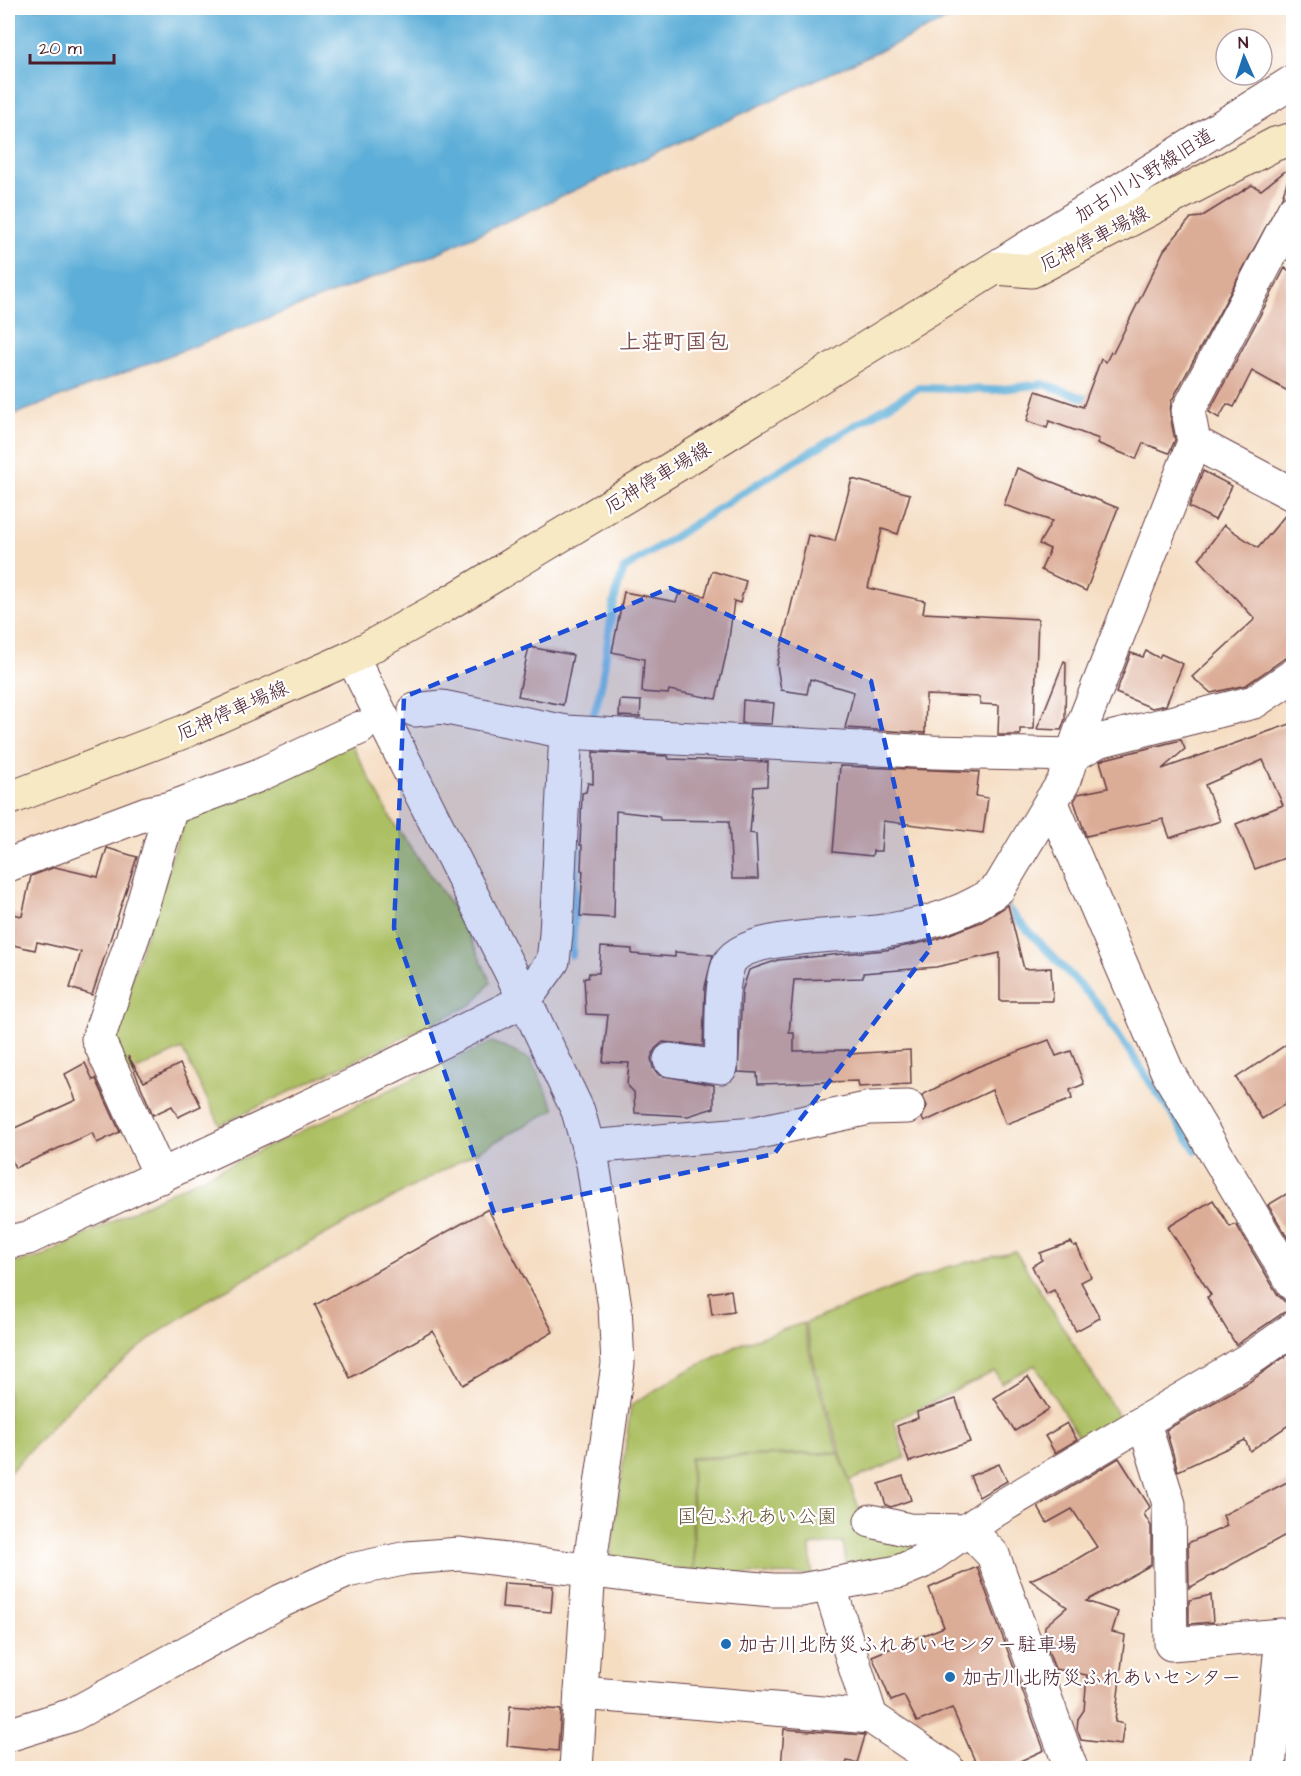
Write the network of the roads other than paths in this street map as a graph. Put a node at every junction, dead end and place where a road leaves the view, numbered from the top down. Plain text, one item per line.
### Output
1 (1293, 81) edge
2 (1293, 139) edge
3 (1293, 210) edge
4 (995, 268) junction
5 (1194, 442) junction
6 (1293, 495) edge
7 (352, 657) junction
8 (1293, 675) edge
9 (415, 710) dead end
10 (360, 728) dead end
11 (566, 732) junction
12 (1074, 755) junction
13 (8, 800) edge
14 (1051, 801) junction
15 (171, 808) junction
16 (8, 865) edge
17 (525, 1000) junction
18 (670, 1060) dead end
19 (908, 1107) dead end
20 (588, 1147) junction
21 (161, 1177) junction
22 (8, 1242) edge
23 (1293, 1285) edge
24 (1293, 1328) edge
25 (1144, 1423) junction
26 (871, 1521) dead end
27 (970, 1531) junction
28 (589, 1570) junction
29 (829, 1585) junction
30 (581, 1693) junction
31 (871, 1717) junction
32 (8, 1735) edge
33 (576, 1768) edge
34 (947, 1768) edge
35 (1071, 1768) edge
36 (1269, 1768) edge

1 - 4 street, 加古川小野線旧道
2 - 4 main road, 厄神停車場線
3 - 5 street
4 - 7 main road, 厄神停車場線
5 - 6 street
5 - 12 street
7 - 13 main road, 厄神停車場線
7 - 17 street
8 - 12 street
9 - 11 street
10 - 15 street
11 - 12 street
11 - 17 street
12 - 14 street
14 - 18 street
14 - 23 street
15 - 16 street
15 - 21 street
17 - 20 street
17 - 21 street
19 - 20 street
20 - 28 street
21 - 22 street
24 - 25 street
25 - 27 street
25 - 36 street
26 - 27 street
27 - 29 street
27 - 35 street
28 - 29 street
28 - 30 street
28 - 32 street
29 - 31 street
30 - 31 street
30 - 33 street
31 - 34 street

